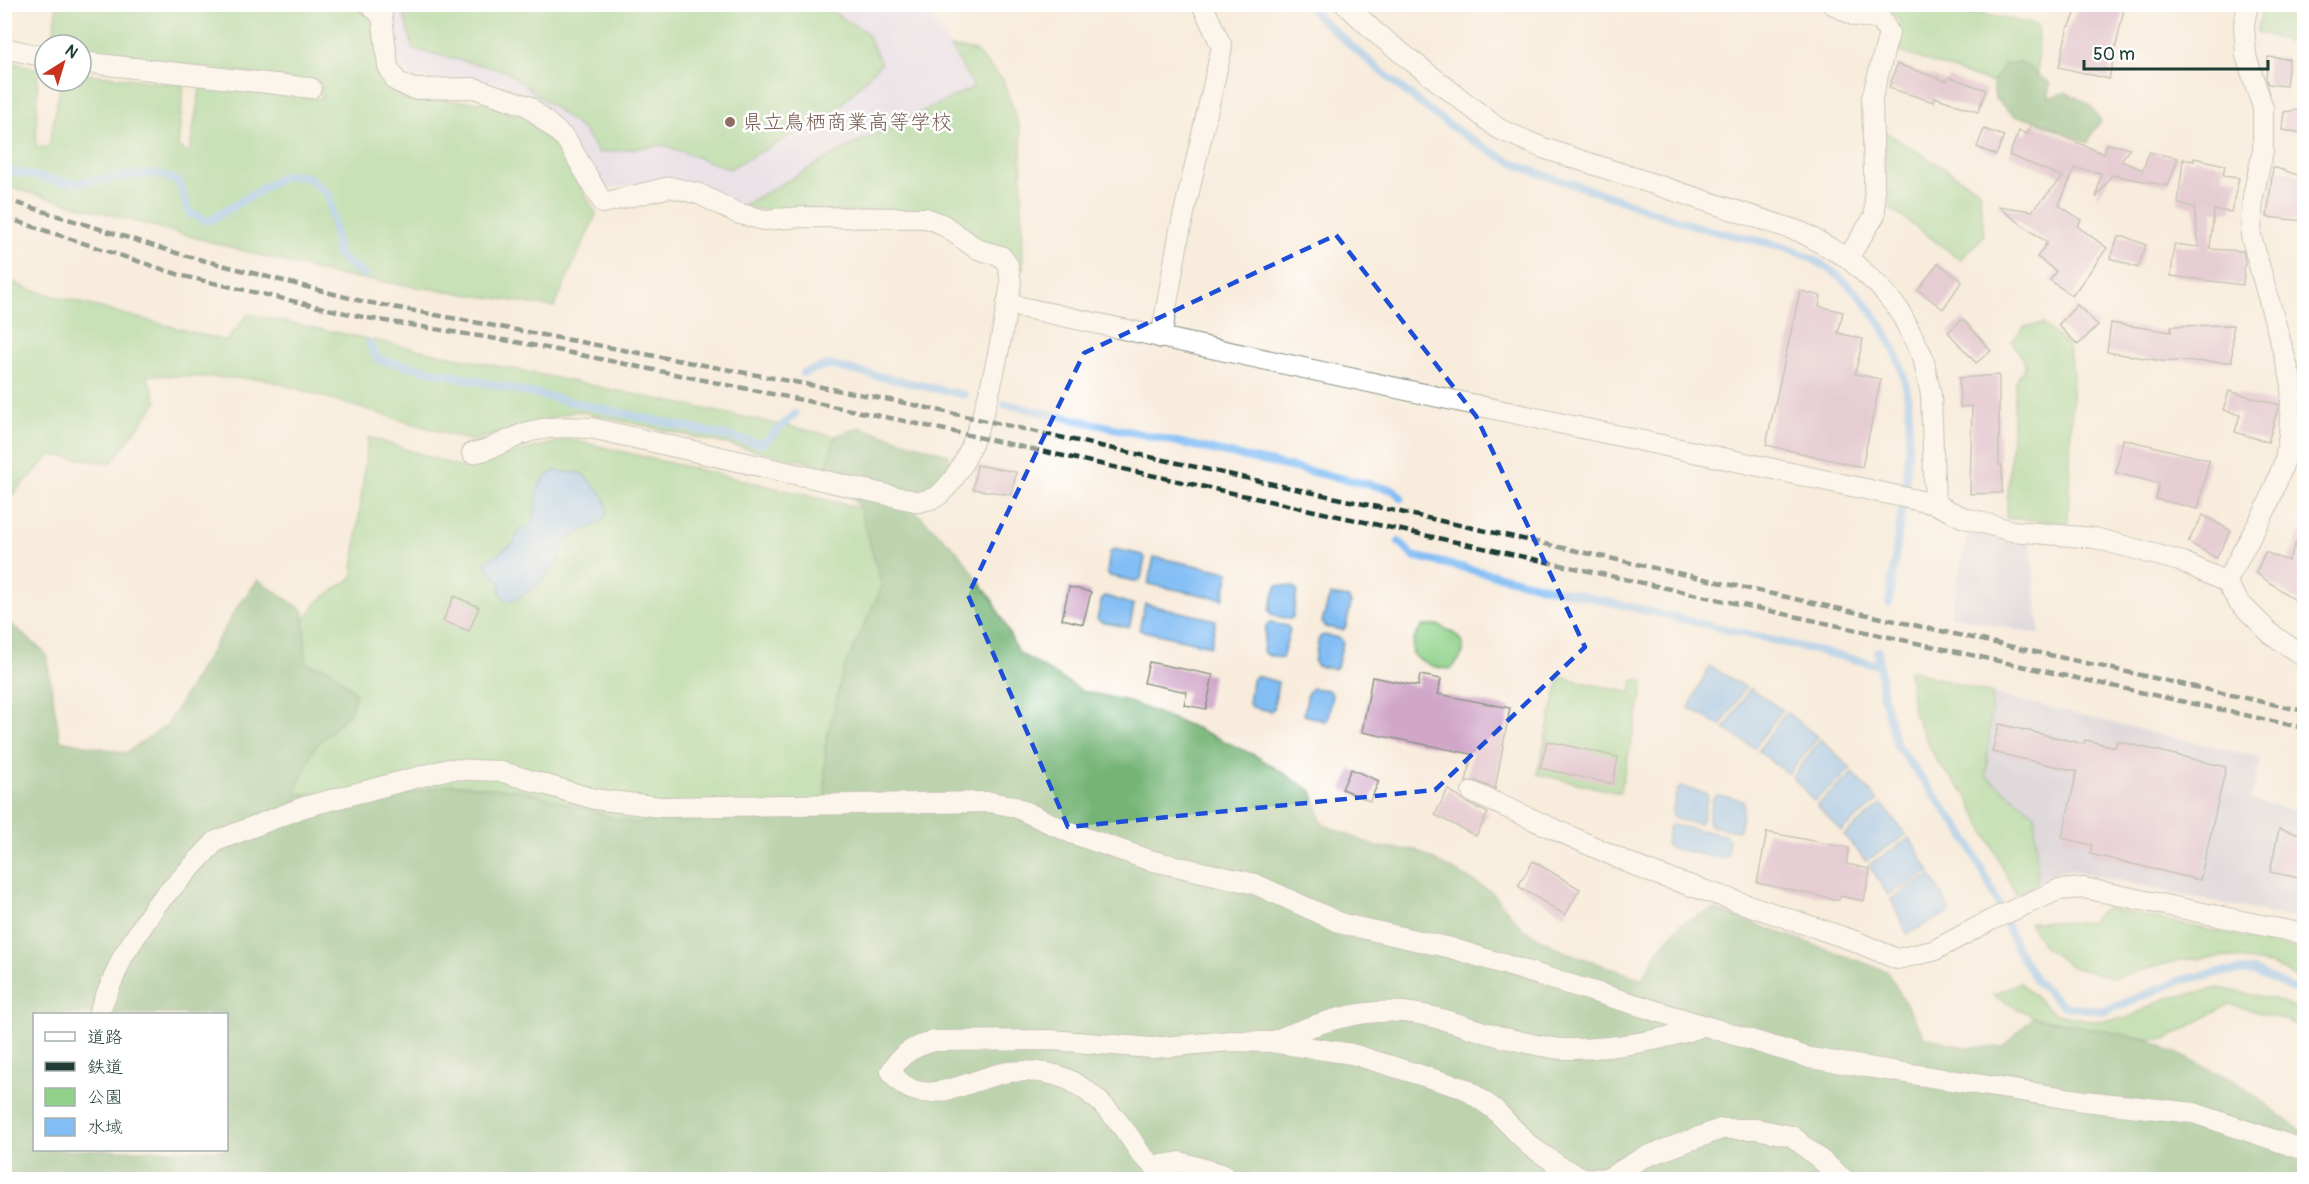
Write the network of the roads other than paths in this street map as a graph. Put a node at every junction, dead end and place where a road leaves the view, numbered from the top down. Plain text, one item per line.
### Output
1 (369, 4) edge
2 (1202, 4) edge
3 (1345, 4) edge
4 (1832, 4) edge
5 (2248, 4) edge
6 (4, 48) edge
7 (33, 54) edge
8 (93, 63) edge
9 (311, 88) dead end
10 (1848, 258) junction
11 (1007, 304) junction
12 (1161, 338) junction
13 (2298, 385) edge
14 (472, 453) dead end
15 (1928, 504) junction
16 (2226, 582) junction
17 (2304, 657) edge
18 (1472, 792) dead end
19 (2304, 934) edge
20 (98, 1013) edge
21 (1703, 1026) junction
22 (1271, 1042) junction
23 (2304, 1150) edge
24 (1230, 1179) edge
25 (1845, 1179) edge

1 - 11 street
2 - 12 street
3 - 10 street
4 - 10 street
5 - 13 street
6 - 7 street
8 - 9 street
10 - 15 street
11 - 12 street
11 - 14 street
12 - 15 street
13 - 16 street
15 - 16 street
16 - 17 street
18 - 19 street
20 - 21 street
21 - 22 street
21 - 23 street
22 - 24 street
22 - 25 street

